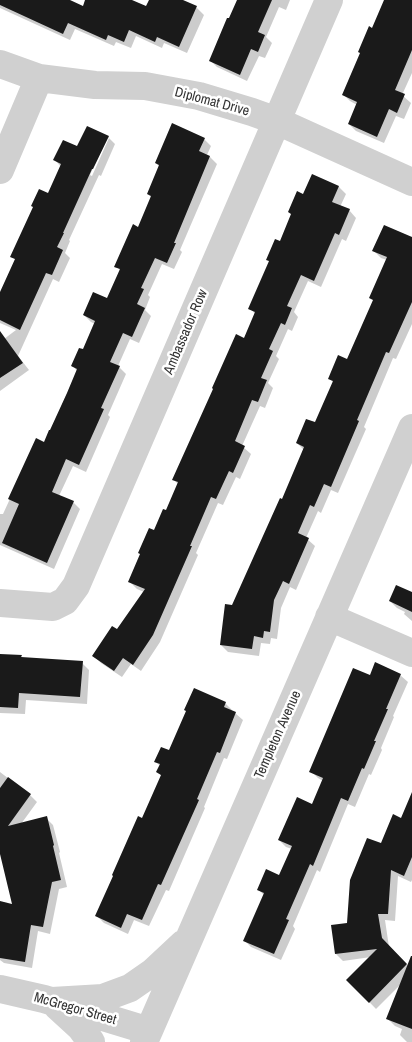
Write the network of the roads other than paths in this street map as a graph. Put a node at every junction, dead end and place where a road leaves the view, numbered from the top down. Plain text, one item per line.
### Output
1 (328, 0) edge
2 (0, 64) edge
3 (39, 78) junction
4 (277, 121) junction
5 (0, 170) edge
6 (412, 182) edge
7 (412, 428) edge
8 (0, 604) edge
9 (330, 617) junction
10 (412, 652) edge
11 (189, 939) junction
12 (0, 989) edge
13 (52, 1001) junction
14 (147, 1037) edge
15 (91, 1042) edge

1 - 4 street, Ambassador Row
2 - 3 street, Diplomat Drive
3 - 4 street, Diplomat Drive
3 - 5 street
4 - 6 street, Diplomat Drive
4 - 8 street, Ambassador Row
7 - 9 street, Templeton Avenue
9 - 10 street
9 - 11 street, Templeton Avenue
11 - 13 street
11 - 14 street, Templeton Avenue
12 - 13 street, McGregor Street
13 - 14 street, McGregor Street
13 - 15 street

